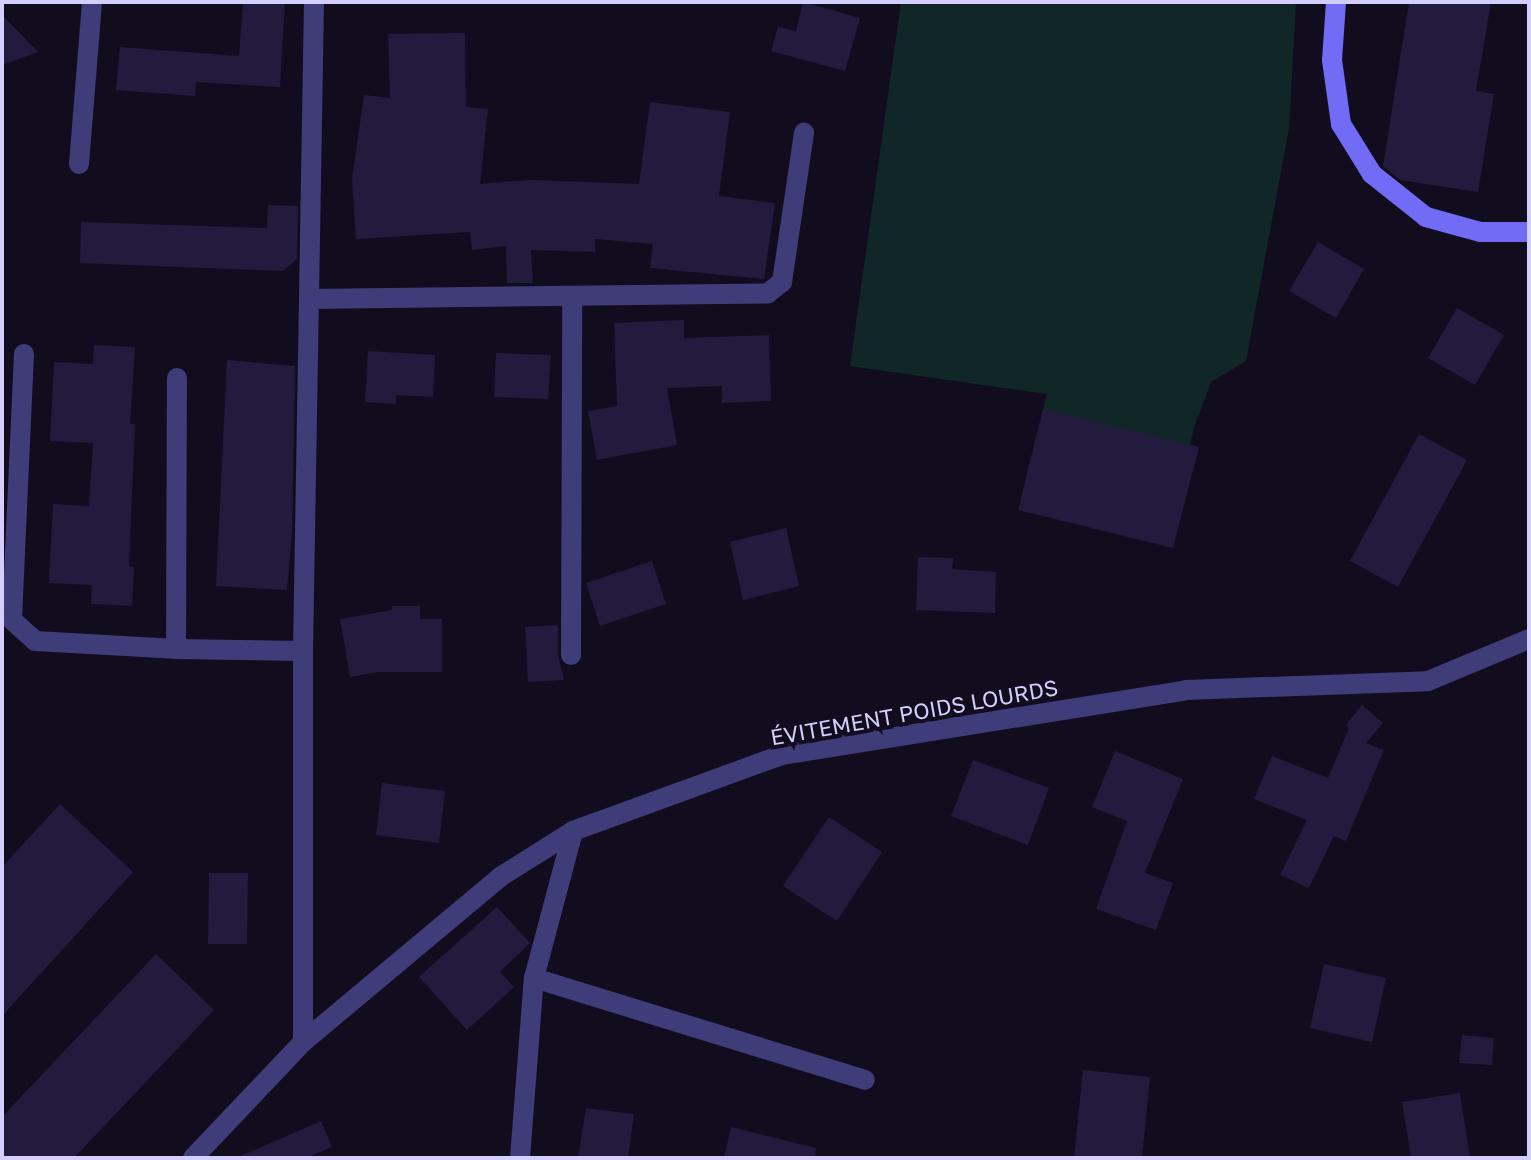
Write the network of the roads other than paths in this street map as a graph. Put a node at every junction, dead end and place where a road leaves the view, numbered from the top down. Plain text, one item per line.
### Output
1 (92, 2) edge
2 (314, 2) edge
3 (1336, 2) edge
4 (804, 133) dead end
5 (79, 164) dead end
6 (1529, 232) edge
7 (572, 298) junction
8 (309, 299) junction
9 (24, 354) dead end
10 (177, 378) dead end
11 (1529, 639) edge
12 (176, 649) junction
13 (303, 651) junction
14 (571, 655) dead end
15 (573, 831) junction
16 (534, 978) junction
17 (303, 1042) junction
18 (865, 1080) dead end
19 (193, 1158) edge
20 (520, 1158) edge

1 - 5 street
2 - 8 street
3 - 6 main road
4 - 7 street
7 - 8 street
7 - 14 street
8 - 13 street
9 - 12 street
10 - 12 street
11 - 15 street, ÉVITEMENT POIDS LOURDS
12 - 13 street
13 - 17 street
15 - 16 street
15 - 17 street, ÉVITEMENT POIDS LOURDS
16 - 18 street
16 - 20 street
17 - 19 street, ÉVITEMENT POIDS LOURDS

